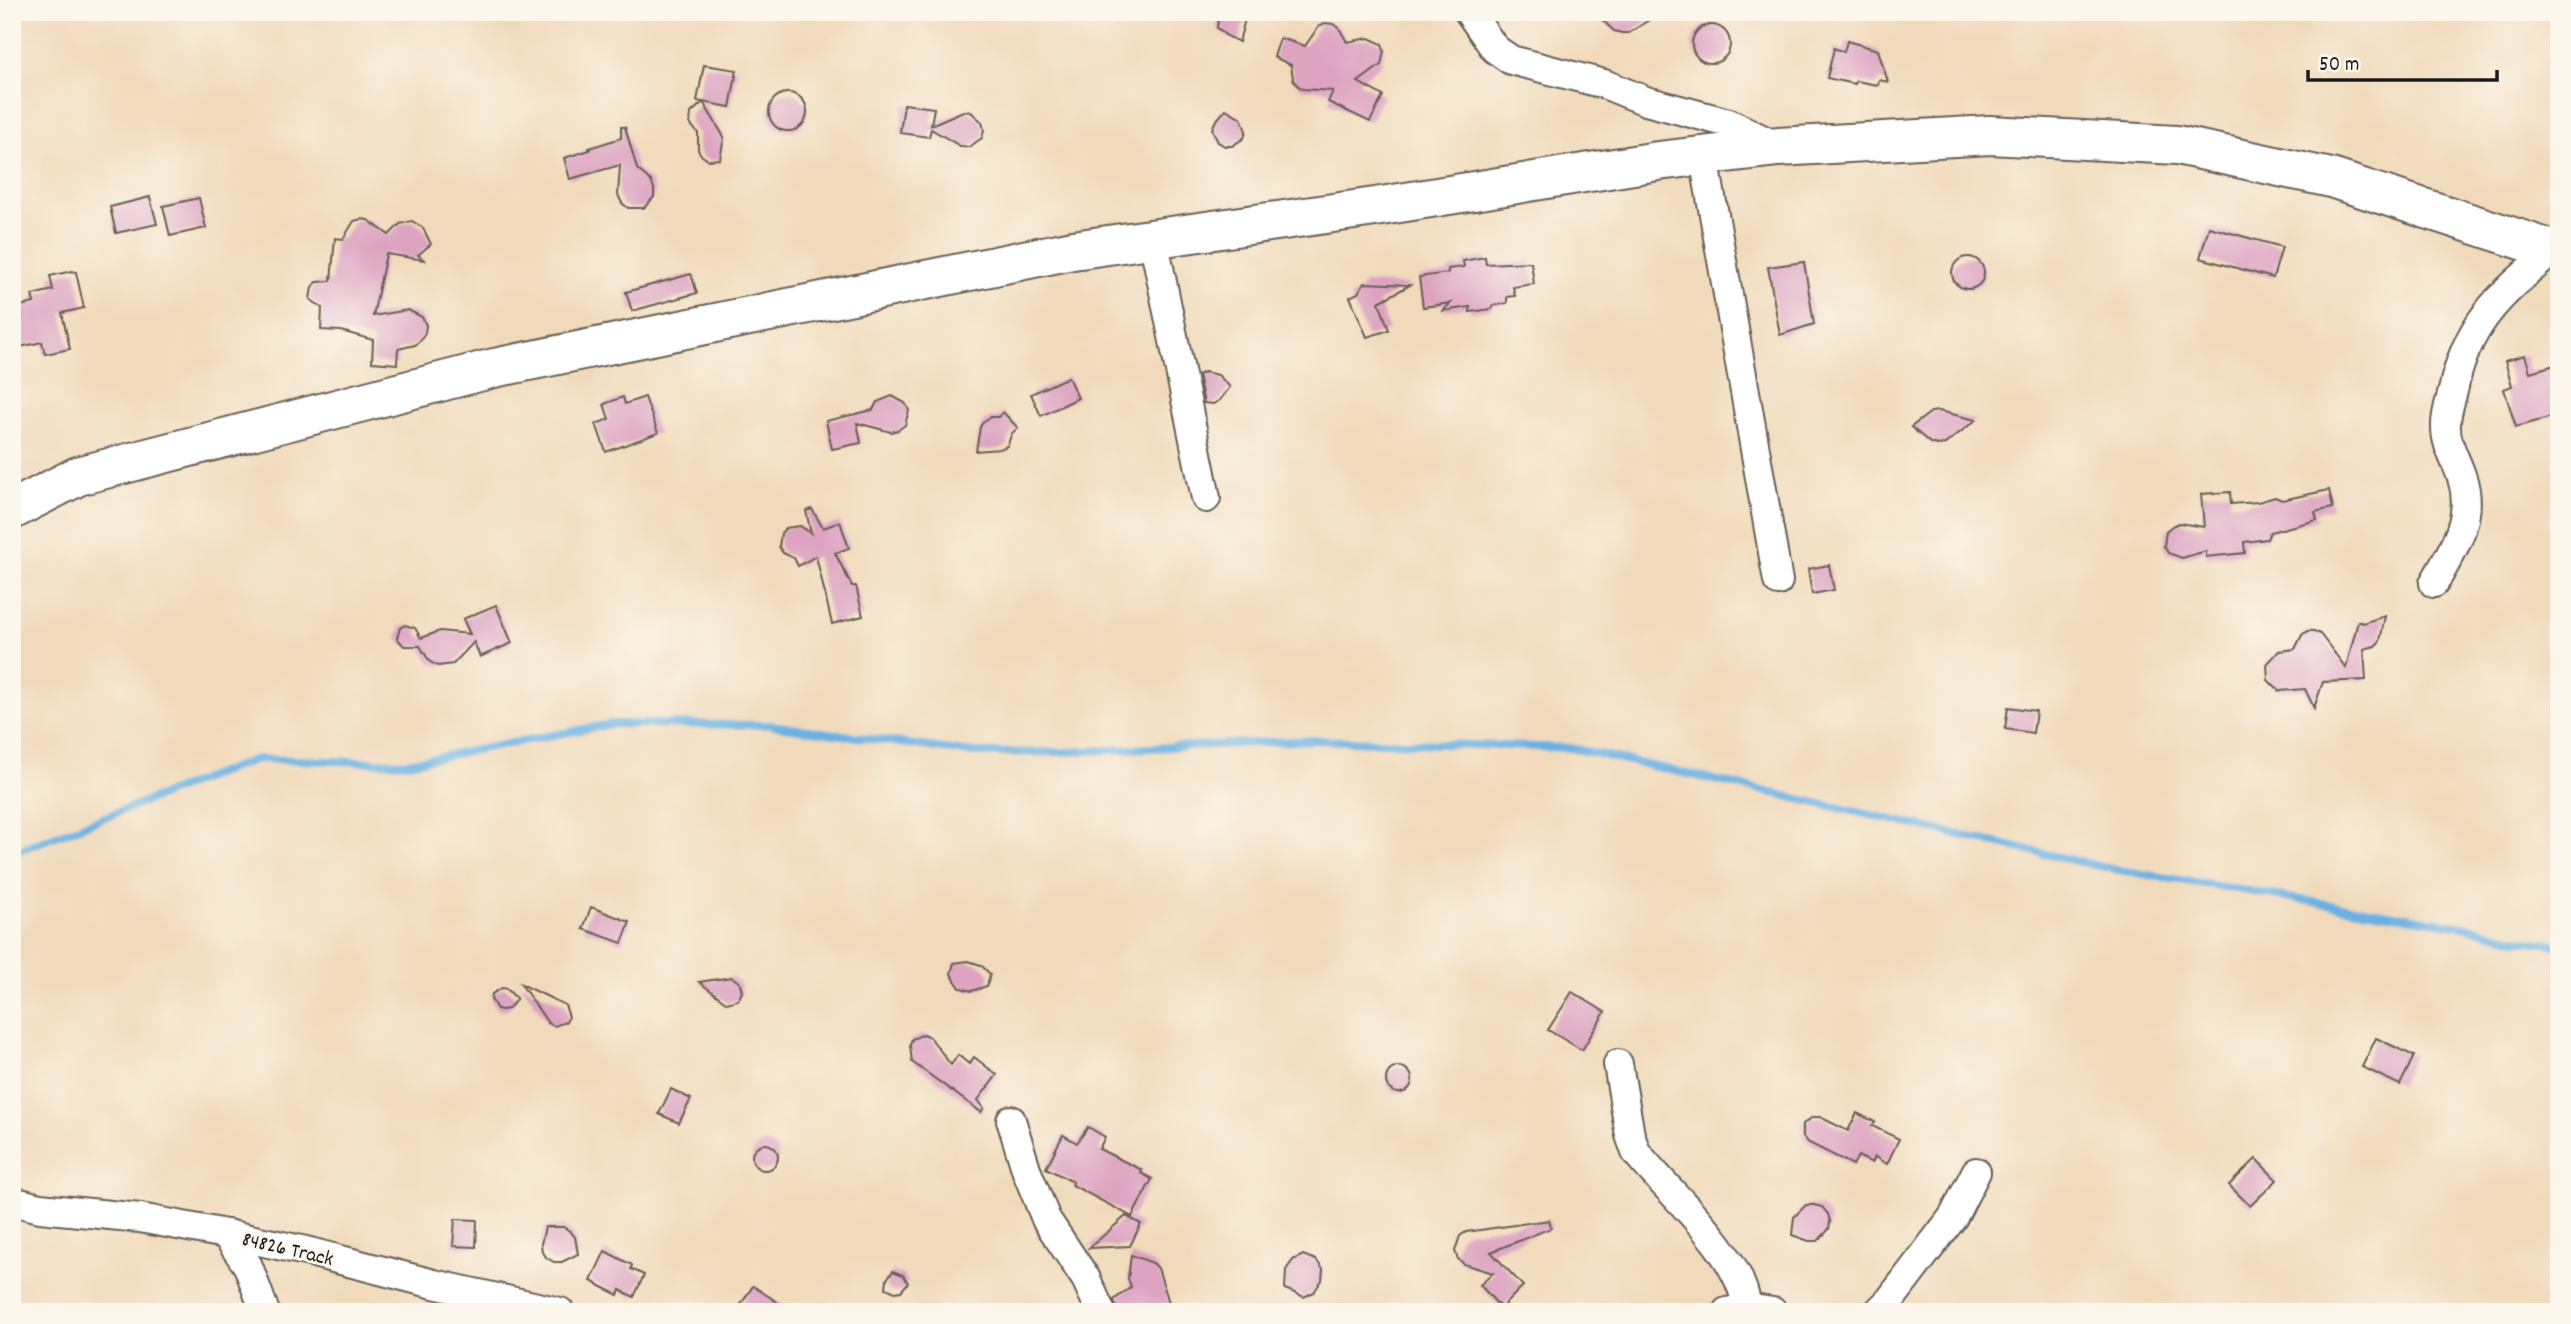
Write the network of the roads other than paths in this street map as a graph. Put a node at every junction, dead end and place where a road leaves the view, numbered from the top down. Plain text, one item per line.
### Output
1 (1469, 12) edge
2 (1778, 147) junction
3 (1704, 157) junction
4 (1153, 238) junction
5 (2556, 251) edge
6 (1206, 498) dead end
7 (12, 510) edge
8 (1778, 580) dead end
9 (2434, 583) dead end
10 (1618, 1063) dead end
11 (1011, 1119) dead end
12 (1976, 1172) dead end
13 (12, 1201) edge
14 (226, 1234) junction
15 (1749, 1310) edge
16 (265, 1312) edge
17 (560, 1312) edge
18 (1101, 1312) edge
19 (1878, 1312) edge

1 - 2 street
2 - 3 street
2 - 5 street
3 - 4 street
3 - 8 street
4 - 6 street
4 - 7 street
5 - 9 street
10 - 15 street
11 - 18 street
12 - 19 street
13 - 14 street, 84826 Track
14 - 16 street
14 - 17 street, 84826 Track

